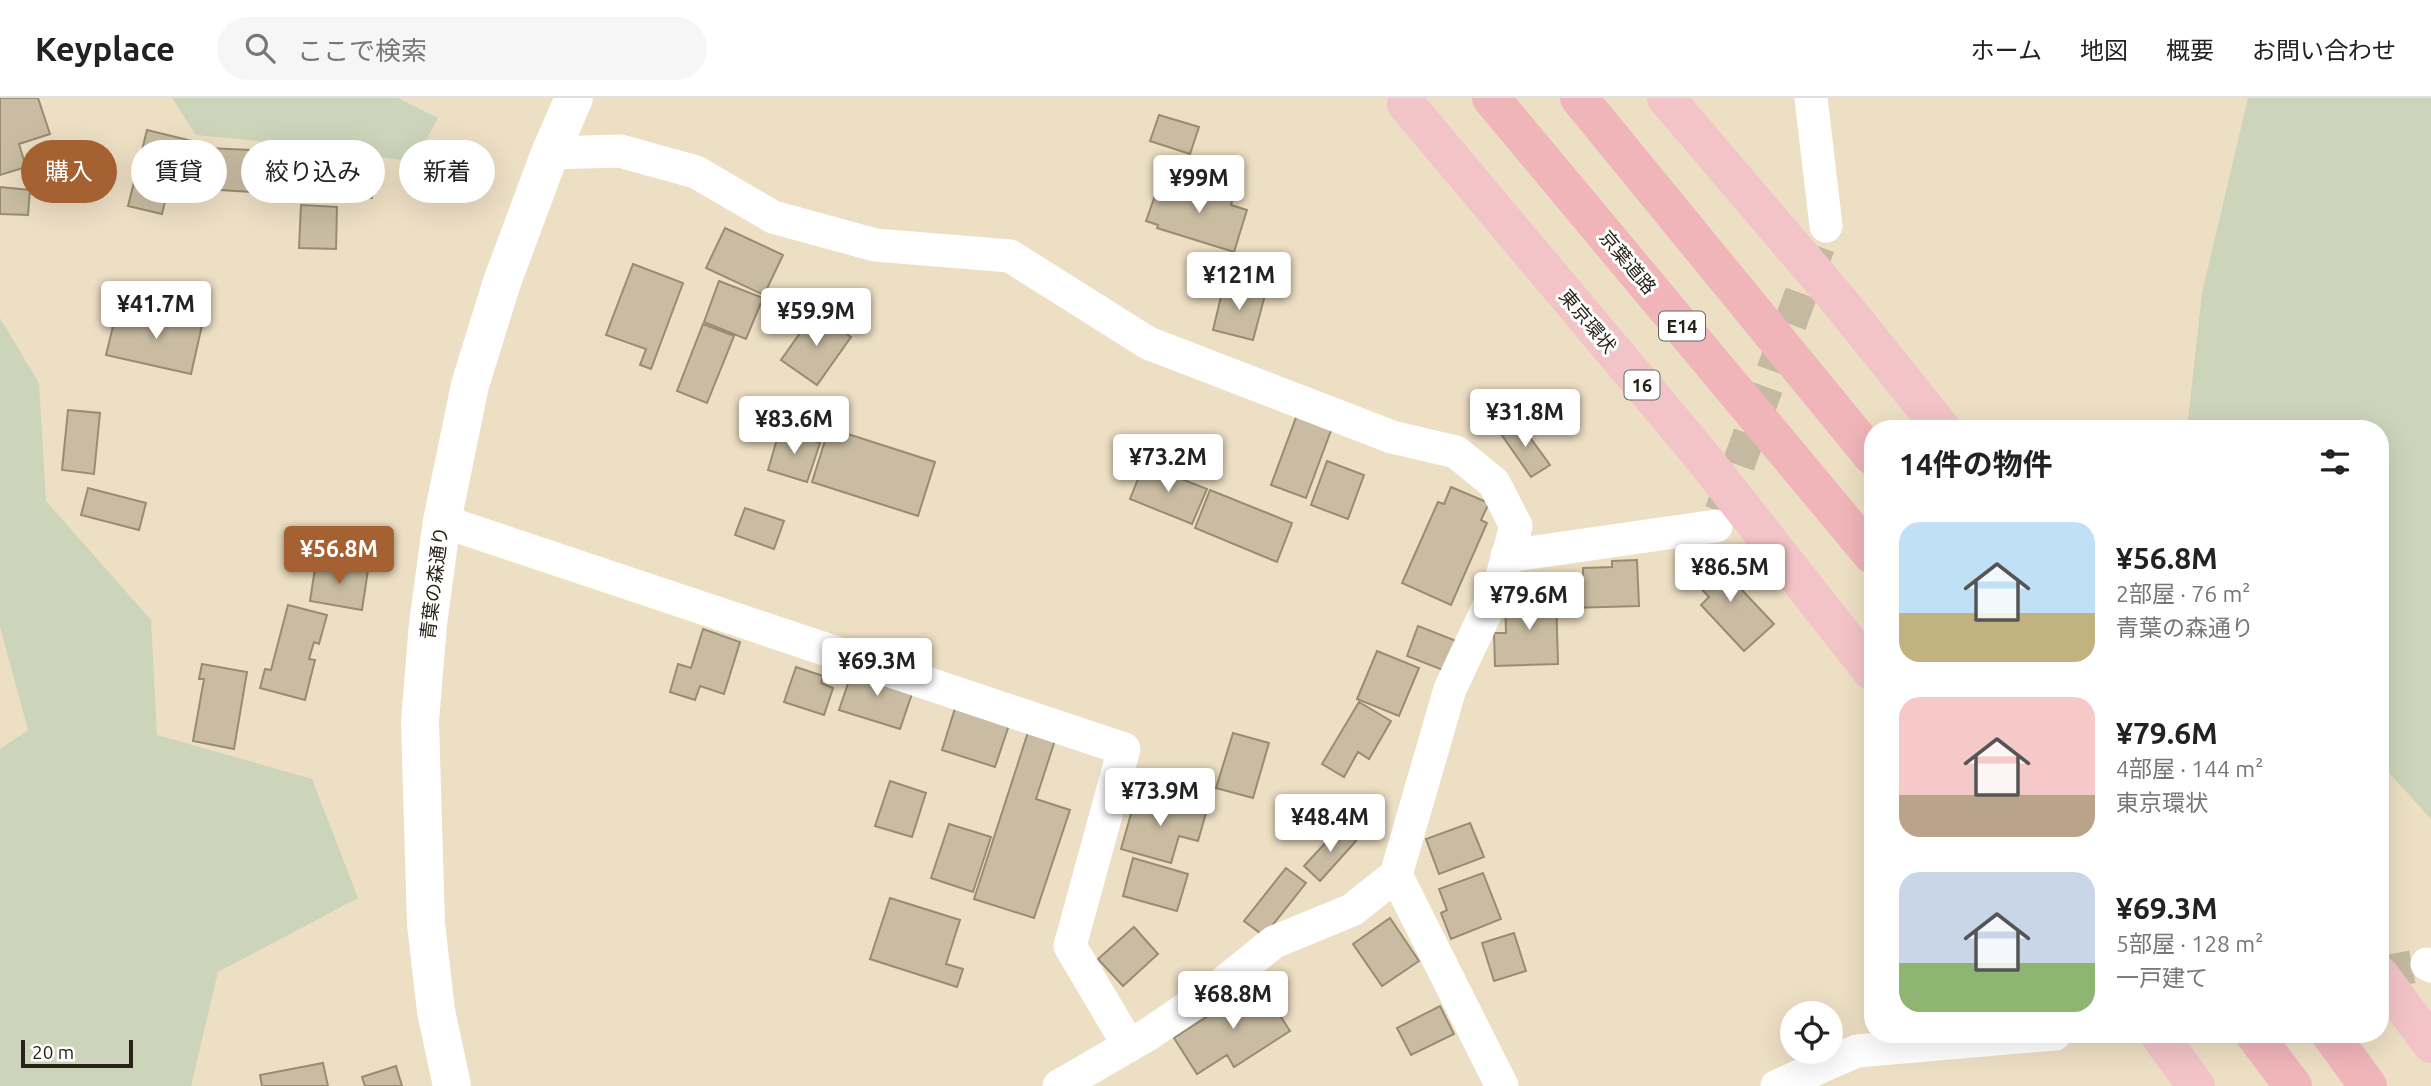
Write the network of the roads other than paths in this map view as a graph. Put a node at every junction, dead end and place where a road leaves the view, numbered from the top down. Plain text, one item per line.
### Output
1 (574, 98) edge
2 (1491, 98) edge
3 (1579, 98) edge
4 (1666, 98) edge
5 (1811, 98) edge
6 (1406, 104) dead end
7 (550, 153) junction
8 (1826, 226) tunnel mouth
9 (1935, 420) edge
10 (1864, 446) edge
11 (442, 521) junction
12 (1716, 526) dead end
13 (1864, 545) edge
14 (1507, 555) junction
15 (1864, 662) edge
16 (1396, 875) junction
17 (2389, 987) edge
18 (1950, 1043) edge
19 (2165, 1043) edge
20 (2261, 1043) edge
21 (2337, 1043) edge
22 (2431, 1044) edge
23 (1129, 1045) junction
24 (452, 1086) edge
25 (1059, 1086) edge
26 (1502, 1086) edge
27 (1777, 1086) edge
28 (2196, 1086) edge
29 (2293, 1086) edge
30 (2368, 1086) edge

1 - 7 street, 青葉の森通り
2 - 13 highway, 京葉道路 / E14
3 - 10 highway
4 - 9 highway
5 - 8 street
6 - 15 highway, 東京環状 / 16
7 - 11 street, 青葉の森通り
7 - 14 street
11 - 23 street
11 - 24 street, 青葉の森通り
12 - 14 street
14 - 16 street
16 - 23 street
16 - 26 street
17 - 22 highway
18 - 27 street
19 - 28 highway
20 - 29 highway
21 - 30 highway
23 - 25 street

